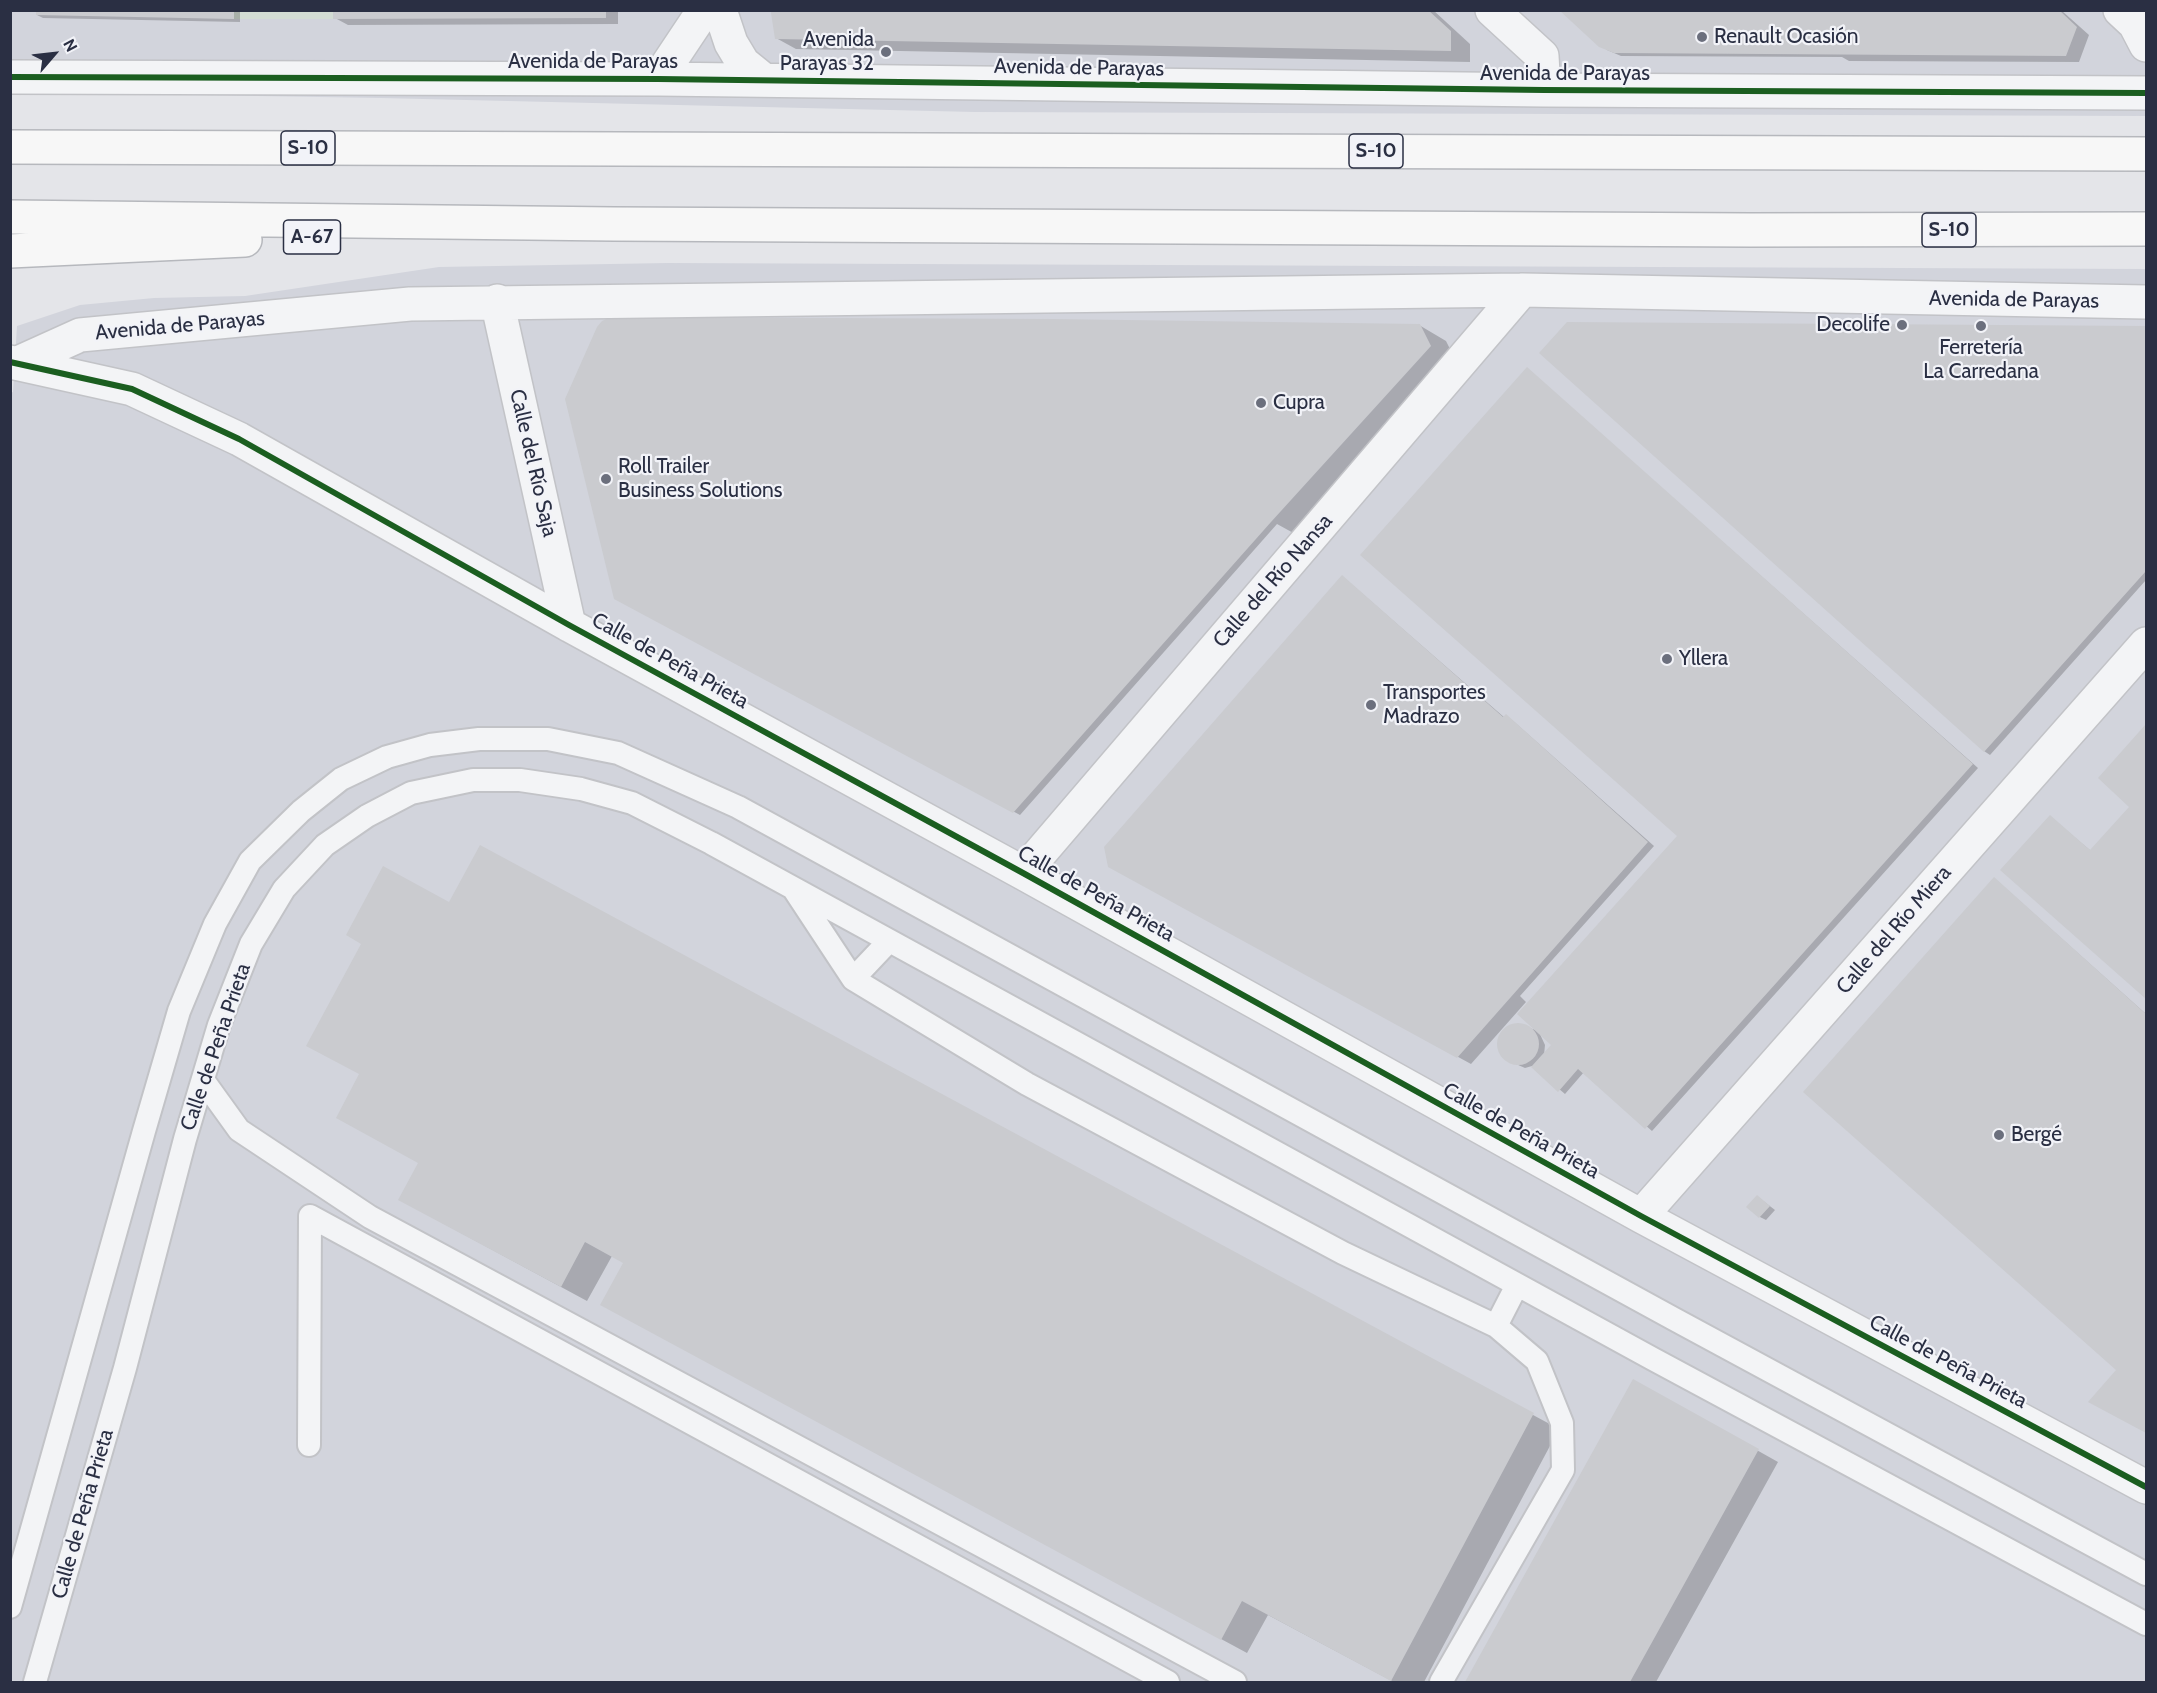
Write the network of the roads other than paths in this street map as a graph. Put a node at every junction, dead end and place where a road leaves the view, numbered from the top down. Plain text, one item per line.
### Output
1 (704, 10) edge
2 (720, 10) edge
3 (1492, 10) edge
4 (2120, 10) edge
5 (2146, 45) edge
6 (10, 76) edge
7 (658, 79) junction
8 (764, 80) junction
9 (1544, 90) junction
10 (2146, 93) edge
11 (10, 147) edge
12 (2146, 154) edge
13 (10, 217) edge
14 (614, 224) junction
15 (2146, 229) edge
16 (10, 251) edge
17 (1522, 290) junction
18 (496, 301) junction
19 (2146, 302) edge
20 (14, 362) edge
21 (569, 626) junction
22 (2146, 644) edge
23 (1023, 873) junction
24 (792, 887) junction
25 (889, 941) junction
26 (853, 979) junction
27 (203, 1080) junction
28 (1641, 1216) junction
29 (1517, 1284) junction
30 (1496, 1326) junction
31 (309, 1445) dead end
32 (2146, 1487) edge
33 (2146, 1574) edge
34 (10, 1607) edge
35 (2146, 1624) edge
36 (35, 1683) edge
37 (1168, 1683) edge
38 (1235, 1683) edge
39 (1441, 1683) edge

1 - 7 street
2 - 8 street
3 - 9 street
4 - 5 street
6 - 7 street, Avenida de Parayas
7 - 8 street, Avenida de Parayas
8 - 9 street, Avenida de Parayas
9 - 10 street, Avenida de Parayas
11 - 12 highway, S-10
13 - 14 highway, S-10
14 - 15 highway, S-10
14 - 16 highway, A-67
17 - 18 street, Avenida de Parayas
17 - 19 street, Avenida de Parayas
17 - 23 street, Calle del Río Nansa
18 - 20 street, Avenida de Parayas
18 - 21 street, Calle del Río Saja
20 - 21 street, Calle de Peña Prieta
21 - 23 street, Calle de Peña Prieta
22 - 28 street, Calle del Río Miera
23 - 28 street, Calle de Peña Prieta
24 - 25 lane, Calle de Peña Prieta
24 - 26 lane
24 - 27 lane, Calle de Peña Prieta
25 - 26 lane
25 - 29 lane, Calle de Peña Prieta
26 - 30 lane
27 - 36 lane, Calle de Peña Prieta
27 - 38 lane
28 - 32 street, Calle de Peña Prieta
29 - 30 lane
29 - 35 lane, Calle de Peña Prieta
30 - 39 lane
31 - 37 lane
33 - 34 lane, Calle de Peña Prieta

